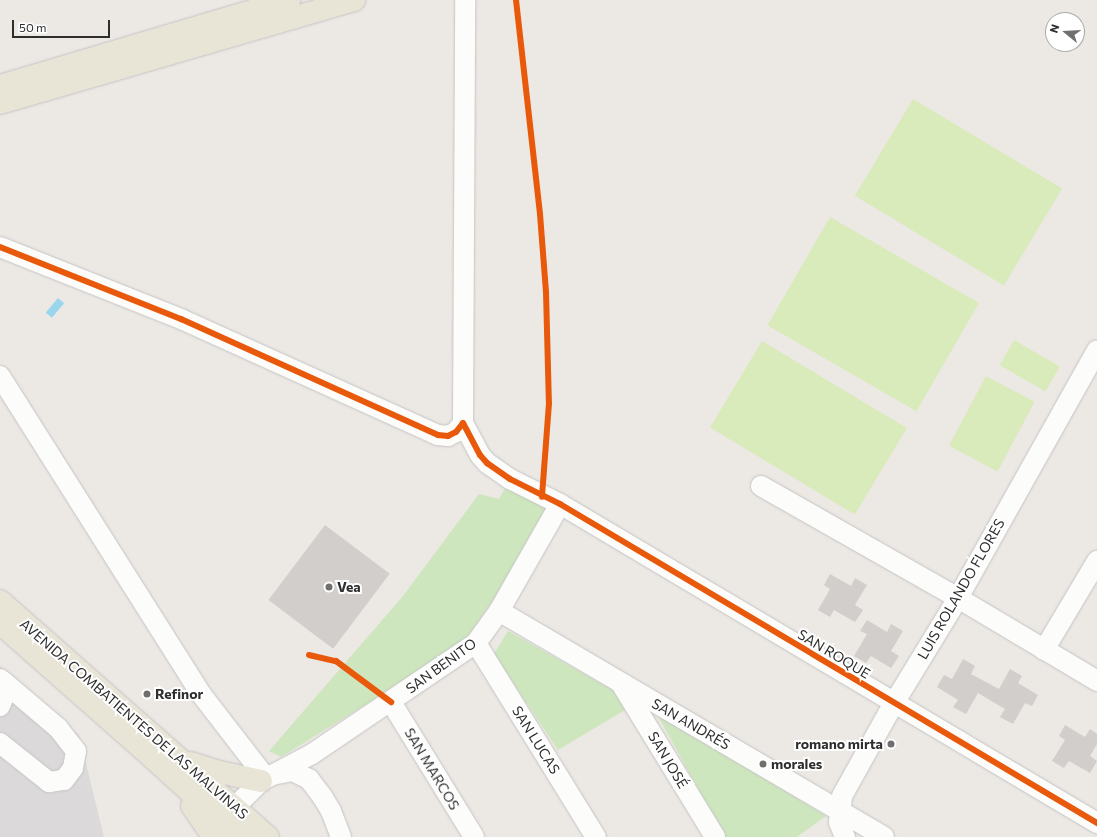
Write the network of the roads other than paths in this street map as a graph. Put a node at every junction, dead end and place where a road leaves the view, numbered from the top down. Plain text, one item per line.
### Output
1 (289, 0) edge
2 (354, 0) edge
3 (465, 0) edge
4 (0, 86) edge
5 (0, 102) edge
6 (0, 247) edge
7 (1097, 350) edge
8 (0, 376) edge
9 (463, 423) junction
10 (762, 486) dead end
11 (560, 504) junction
12 (1097, 561) edge
13 (958, 598) junction
14 (0, 601) edge
15 (499, 611) junction
16 (0, 624) edge
17 (476, 643) junction
18 (1044, 650) junction
19 (3, 681) edge
20 (1097, 681) edge
21 (620, 683) junction
22 (391, 702) junction
23 (894, 703) junction
24 (0, 706) edge
25 (0, 743) edge
26 (312, 754) junction
27 (182, 760) junction
28 (266, 778) junction
29 (309, 779) junction
30 (839, 810) junction
31 (1097, 823) edge
32 (228, 829) edge
33 (843, 834) edge
34 (339, 835) edge
35 (268, 837) edge
36 (474, 837) edge
37 (596, 837) edge
38 (715, 837) edge
39 (884, 837) edge

1 - 4 main road
2 - 5 main road
3 - 9 street
6 - 9 street
7 - 13 street, LUIS ROLANDO FLORES
8 - 28 street
9 - 11 street, SAN ROQUE
10 - 13 street
11 - 15 street, SAN BENITO
11 - 23 street, SAN ROQUE
12 - 18 street
13 - 18 street
13 - 23 street, LUIS ROLANDO FLORES
14 - 27 main road, AVENIDA COMBATIENTES DE LAS MALVINAS
15 - 17 street, SAN BENITO
15 - 21 street, SAN ANDRÉS
16 - 32 main road, AVENIDA COMBATIENTES DE LAS MALVINAS
17 - 22 street, SAN BENITO
17 - 37 street, SAN LUCAS
18 - 20 street
19 - 24 street
19 - 25 street
21 - 30 street, SAN ANDRÉS
21 - 38 street, SAN JOSÉ
22 - 26 street, SAN BENITO
22 - 36 street, SAN MARCOS
23 - 30 street, LUIS ROLANDO FLORES
23 - 31 street, SAN ROQUE
26 - 28 street, SAN BENITO
26 - 29 street
27 - 28 main road
27 - 32 main road, AVENIDA COMBATIENTES DE LAS MALVINAS
28 - 29 street
28 - 32 street
29 - 34 street
30 - 33 street, LUIS ROLANDO FLORES
30 - 39 street, SAN ANDRÉS
32 - 35 main road, AVENIDA COMBATIENTES DE LAS MALVINAS

